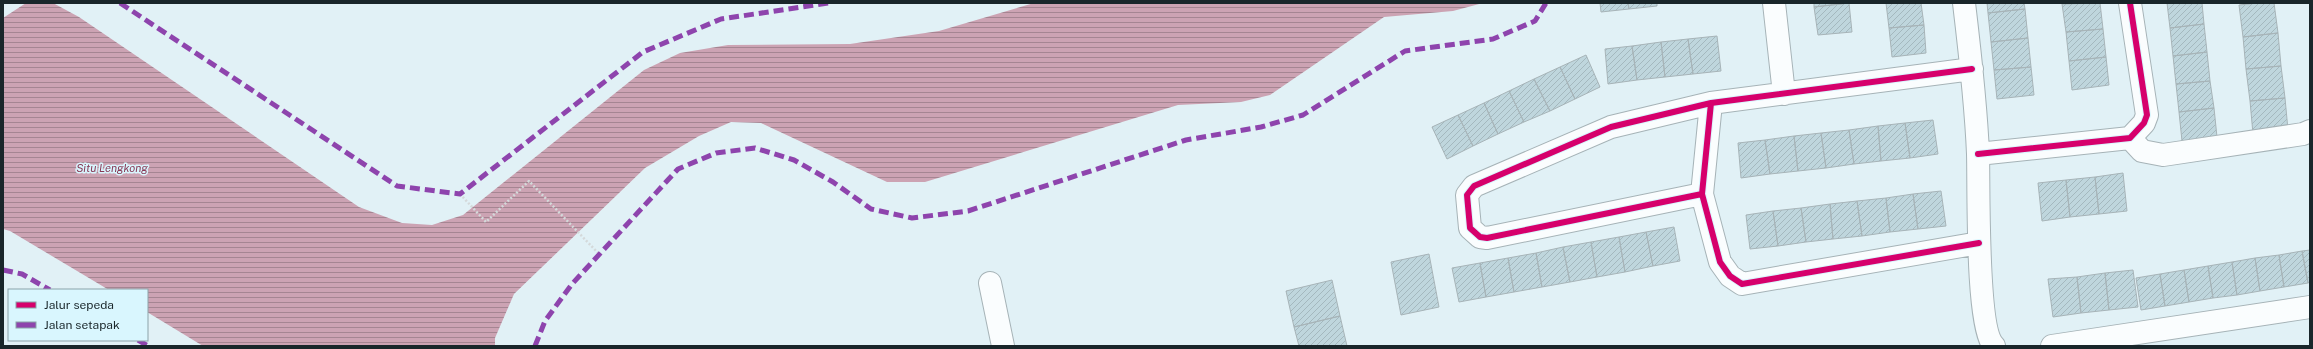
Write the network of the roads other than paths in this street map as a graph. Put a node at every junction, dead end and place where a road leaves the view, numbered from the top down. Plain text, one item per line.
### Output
1 (1774, 3) edge
2 (1964, 3) edge
3 (2130, 3) edge
4 (1972, 69) junction
5 (1784, 94) junction
6 (1711, 103) junction
7 (2310, 131) edge
8 (2130, 138) junction
9 (1978, 154) junction
10 (1702, 194) junction
11 (1979, 243) junction
12 (990, 284) dead end
13 (2310, 307) edge
14 (1003, 346) edge
15 (1994, 346) edge
16 (2052, 346) edge

1 - 5 street
2 - 4 street
3 - 8 street
4 - 5 street
4 - 9 street
5 - 6 street
6 - 10 street
6 - 10 street
7 - 8 street
8 - 9 street
9 - 11 street
10 - 11 street
11 - 15 street
12 - 14 street
13 - 16 street

